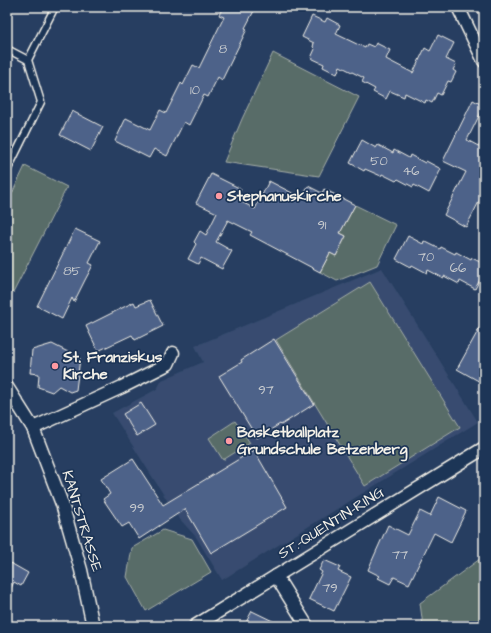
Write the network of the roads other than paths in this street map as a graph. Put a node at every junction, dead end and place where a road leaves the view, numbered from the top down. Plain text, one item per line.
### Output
1 (55, 7) edge
2 (458, 7) edge
3 (7, 49) edge
4 (28, 60) junction
5 (484, 61) edge
6 (7, 171) edge
7 (173, 353) dead end
8 (7, 387) edge
9 (33, 428) junction
10 (484, 448) edge
11 (276, 576) junction
12 (93, 626) edge
13 (195, 626) edge
14 (307, 626) edge

1 - 4 lane
2 - 5 street
3 - 4 lane
4 - 6 lane
7 - 9 street
8 - 9 street, KANTSTRASSE
9 - 12 street, KANTSTRASSE
10 - 11 street, ST.-QUENTIN-RING
11 - 13 street, ST.-QUENTIN-RING
11 - 14 street

